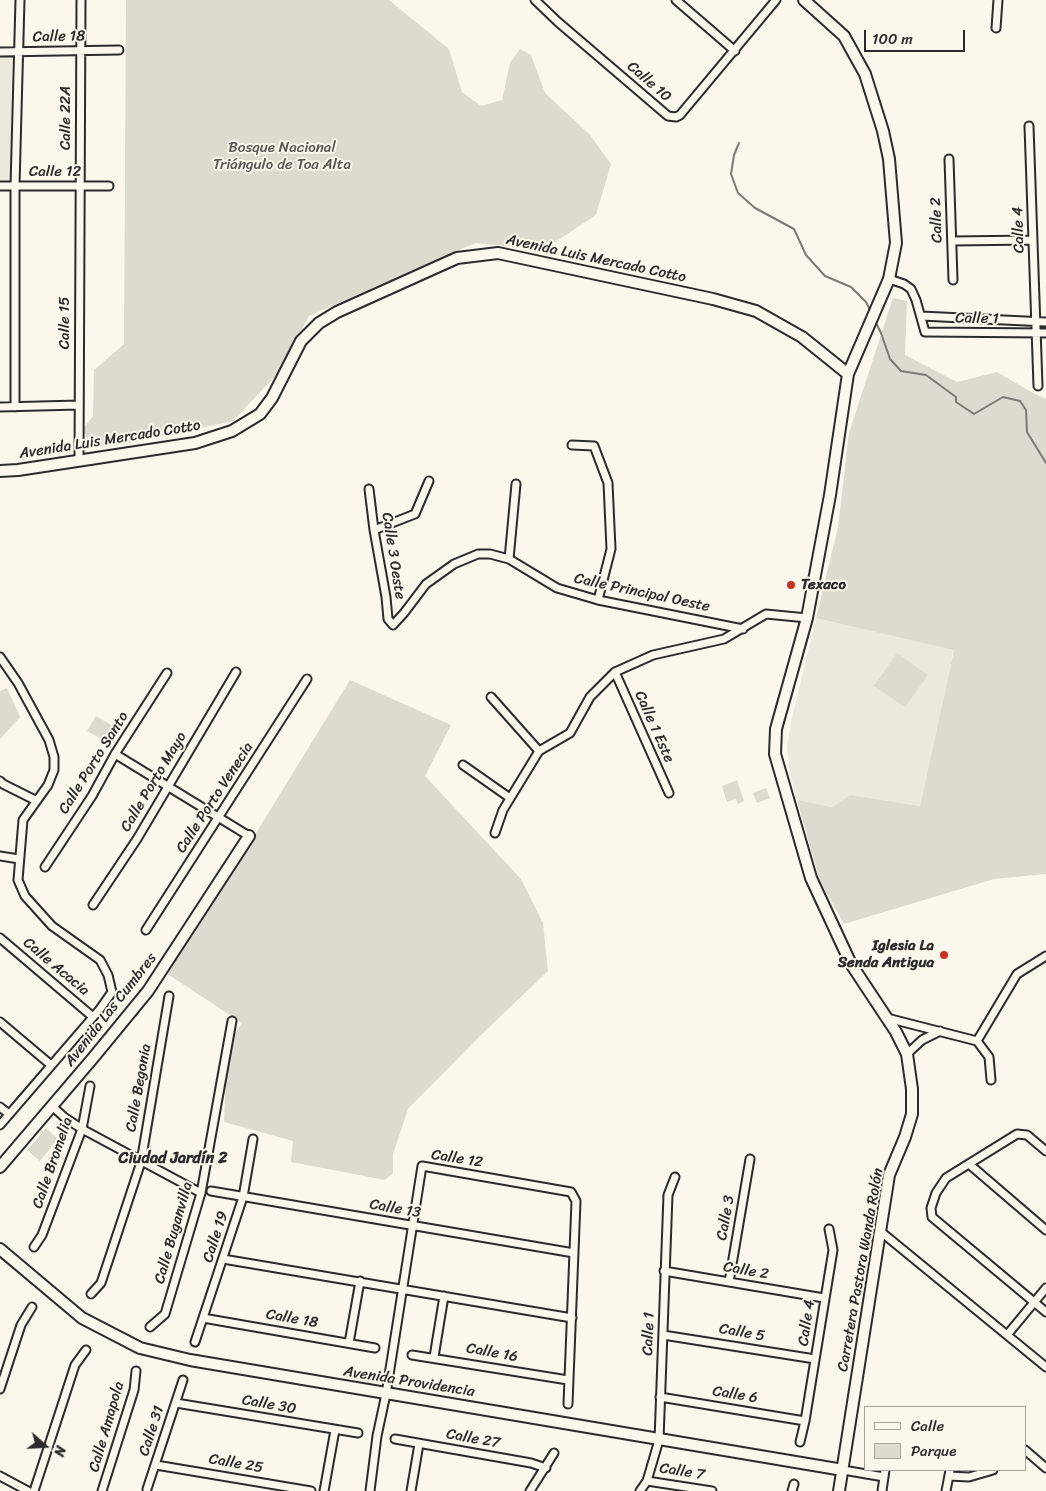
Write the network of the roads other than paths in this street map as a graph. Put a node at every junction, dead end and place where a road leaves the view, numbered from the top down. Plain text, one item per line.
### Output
1 (20, 0) edge
2 (81, 0) edge
3 (535, 0) edge
4 (676, 0) edge
5 (776, 0) edge
6 (805, 0) edge
7 (998, 0) edge
8 (996, 28) dead end
9 (81, 50) junction
10 (119, 50) dead end
11 (735, 50) junction
12 (19, 51) junction
13 (0, 52) edge
14 (1029, 126) dead end
15 (949, 159) dead end
16 (0, 186) edge
17 (16, 186) junction
18 (80, 186) junction
19 (109, 186) dead end
20 (952, 240) junction
21 (1033, 240) junction
22 (889, 279) junction
23 (953, 280) dead end
24 (920, 316) junction
25 (1036, 322) junction
26 (1046, 322) edge
27 (1036, 333) junction
28 (1046, 333) edge
29 (848, 374) junction
30 (1038, 386) dead end
31 (79, 405) junction
32 (0, 407) edge
33 (15, 407) junction
34 (572, 445) dead end
35 (79, 461) junction
36 (0, 471) edge
37 (429, 481) dead end
38 (516, 484) dead end
39 (369, 489) dead end
40 (374, 530) junction
41 (509, 559) junction
42 (598, 600) junction
43 (807, 618) junction
44 (393, 625) joint
45 (743, 629) junction
46 (0, 657) edge
47 (236, 672) dead end
48 (615, 672) junction
49 (166, 673) dead end
50 (306, 679) dead end
51 (491, 697) dead end
52 (539, 751) junction
53 (115, 754) junction
54 (463, 765) dead end
55 (0, 781) edge
56 (168, 786) junction
57 (669, 793) dead end
58 (510, 798) junction
59 (36, 800) junction
60 (219, 818) junction
61 (495, 833) dead end
62 (249, 836) joint
63 (0, 856) edge
64 (19, 860) junction
65 (45, 867) dead end
66 (93, 905) dead end
67 (146, 930) dead end
68 (0, 938) edge
69 (1045, 958) edge
70 (169, 996) dead end
71 (93, 1017) junction
72 (887, 1018) junction
73 (232, 1021) dead end
74 (0, 1022) edge
75 (940, 1031) junction
76 (977, 1041) junction
77 (908, 1059) junction
78 (51, 1065) junction
79 (991, 1080) dead end
80 (90, 1086) dead end
81 (52, 1106) junction
82 (0, 1107) edge
83 (9, 1114) junction
84 (0, 1125) edge
85 (82, 1129) junction
86 (253, 1139) dead end
87 (1046, 1151) edge
88 (750, 1159) dead end
89 (141, 1162) junction
90 (969, 1164) junction
91 (0, 1167) edge
92 (675, 1176) dead end
93 (211, 1191) dead end
94 (201, 1193) junction
95 (243, 1197) junction
96 (412, 1226) junction
97 (829, 1229) dead end
98 (1046, 1230) edge
99 (880, 1231) junction
100 (34, 1246) dead end
101 (0, 1250) edge
102 (574, 1252) junction
103 (223, 1259) junction
104 (664, 1271) junction
105 (360, 1282) junction
106 (729, 1282) junction
107 (1046, 1288) edge
108 (402, 1289) junction
109 (91, 1294) dead end
110 (444, 1296) junction
111 (824, 1298) junction
112 (1034, 1302) junction
113 (32, 1307) dead end
114 (1046, 1312) edge
115 (204, 1318) junction
116 (572, 1318) junction
117 (150, 1327) dead end
118 (663, 1334) junction
119 (1007, 1335) junction
120 (195, 1342) dead end
121 (349, 1343) junction
122 (375, 1348) dead end
123 (86, 1350) dead end
124 (412, 1355) dead end
125 (434, 1357) junction
126 (815, 1359) junction
127 (1046, 1367) edge
128 (136, 1370) dead end
129 (183, 1380) dead end
130 (568, 1380) junction
131 (0, 1389) edge
132 (386, 1394) junction
133 (660, 1397) junction
134 (176, 1403) junction
135 (568, 1404) dead end
136 (805, 1421) junction
137 (335, 1430) junction
138 (358, 1433) dead end
139 (395, 1439) dead end
140 (659, 1440) junction
141 (800, 1442) dead end
142 (419, 1444) junction
143 (1026, 1451) edge
144 (554, 1453) dead end
145 (156, 1465) junction
146 (546, 1468) junction
147 (1046, 1468) edge
148 (843, 1470) junction
149 (990, 1471) edge
150 (885, 1473) edge
151 (950, 1473) edge
152 (0, 1476) edge
153 (647, 1481) junction
154 (147, 1489) dead end
155 (28, 1491) edge
156 (34, 1491) edge
157 (102, 1491) edge
158 (311, 1491) edge
159 (324, 1491) edge
160 (370, 1491) edge
161 (411, 1491) edge
162 (530, 1491) edge
163 (640, 1491) edge
164 (712, 1491) edge
165 (839, 1491) edge
166 (882, 1491) edge
167 (946, 1491) edge

1 - 12 street
2 - 9 street, Calle 22A
3 - 11 street, Calle 10
4 - 11 street
5 - 11 street, Calle 10
6 - 22 street, Carretera Pastora Wanda Rolón
7 - 8 street
9 - 10 street, Calle 18
9 - 12 street, Calle 18
9 - 18 street, Calle 22A
12 - 13 street, Calle 18
12 - 17 street
14 - 21 street, Calle 4
15 - 20 street, Calle 2
16 - 17 street, Calle 12
17 - 18 street, Calle 12
17 - 33 street
18 - 19 street, Calle 12
18 - 31 street, Calle 15
20 - 21 street
20 - 23 street, Calle 2
21 - 25 street, Calle 4
22 - 24 street, Calle 1
22 - 29 street, Carretera Pastora Wanda Rolón
24 - 25 street, Calle 1
24 - 27 street, Calle 1
25 - 26 street, Calle 1
25 - 27 street, Calle 4
27 - 28 street, Calle 1
27 - 30 street, Calle 4
29 - 35 street, Avenida Luis Mercado Cotto
29 - 43 street, Carretera Pastora Wanda Rolón
31 - 33 street
31 - 35 street, Calle 15
32 - 33 street
34 - 42 street
35 - 36 street, Avenida Luis Mercado Cotto
37 - 40 street
38 - 41 street
39 - 40 street, Calle 3 Oeste
40 - 44 street, Calle 3 Oeste
41 - 42 street, Calle Principal Oeste
41 - 44 street, Calle Principal Oeste
42 - 45 street, Calle Principal Oeste
43 - 45 street
43 - 72 street, Carretera Pastora Wanda Rolón
45 - 48 street
46 - 59 street
47 - 56 street, Calle Porto Mayo
48 - 52 street
48 - 57 street, Calle 1 Este
49 - 53 street, Calle Porto Santo
50 - 60 street, Calle Porto Venecia
51 - 52 street
52 - 58 street
53 - 56 street
53 - 65 street, Calle Porto Santo
54 - 58 street
55 - 59 street
56 - 60 street
56 - 66 street, Calle Porto Mayo
58 - 61 street
59 - 64 street
60 - 62 street
60 - 67 street, Calle Porto Venecia
62 - 81 street, Avenida Las Cumbres
63 - 64 street
64 - 71 street
68 - 71 street, Calle Acacia
69 - 76 street
70 - 89 street, Calle Begonia
71 - 78 street
72 - 75 street
72 - 77 street, Carretera Pastora Wanda Rolón
73 - 94 street, Calle Buganvilla
74 - 78 street
75 - 76 street
75 - 77 street
76 - 79 street
77 - 99 street, Carretera Pastora Wanda Rolón
78 - 83 street
80 - 85 street, Calle Bromelia
81 - 85 street
81 - 91 street, Avenida Las Cumbres
82 - 83 street
83 - 84 street
85 - 89 street
85 - 100 street, Calle Bromelia
86 - 95 street, Calle 19
87 - 90 street
88 - 106 street, Calle 3
89 - 94 street
89 - 109 street, Calle Begonia
90 - 98 street
90 - 112 street
92 - 104 street, Calle 1
93 - 95 street, Calle 13
94 - 117 street, Calle Buganvilla
95 - 96 street, Calle 13
95 - 103 street, Calle 19
96 - 102 street, Calle 13
96 - 102 street, Calle 12
96 - 108 street, Calle 12
97 - 111 street, Calle 4
99 - 119 street
99 - 148 street, Carretera Pastora Wanda Rolón
101 - 132 street, Avenida Providencia
102 - 116 street, Calle 12
103 - 105 street
103 - 115 street, Calle 19
104 - 106 street, Calle 2
104 - 118 street, Calle 1
105 - 108 street
105 - 121 street
106 - 111 street, Calle 2
107 - 112 street
108 - 110 street
108 - 132 street, Calle 12
110 - 116 street
110 - 125 street
111 - 126 street, Calle 4
112 - 114 street
112 - 119 street
113 - 131 street
115 - 120 street, Calle 19
115 - 121 street, Calle 18
116 - 130 street, Calle 12
118 - 126 street, Calle 5
118 - 133 street, Calle 1
119 - 127 street
121 - 122 street, Calle 18
123 - 156 street
124 - 125 street, Calle 16
125 - 130 street, Calle 16
126 - 136 street, Calle 4
128 - 157 street, Calle Amapola
129 - 134 street, Calle 31
130 - 135 street, Calle 12
132 - 140 street, Avenida Providencia
132 - 160 street, Calle 12
133 - 136 street, Calle 6
133 - 140 street, Calle 1
134 - 137 street, Calle 30
134 - 145 street, Calle 31
136 - 141 street, Calle 4
137 - 138 street, Calle 30
137 - 159 street
139 - 142 street, Calle 27
140 - 148 street, Avenida Providencia
140 - 153 street, Calle 1
142 - 146 street, Calle 27
142 - 161 street
143 - 147 street
144 - 146 street
145 - 154 street, Calle 31
145 - 158 street, Calle 25
146 - 162 street
148 - 150 street
148 - 165 street, Carretera Pastora Wanda Rolón
149 - 151 street
150 - 166 street
151 - 167 street
152 - 155 street
153 - 163 street, Calle 1
153 - 164 street, Calle 7

